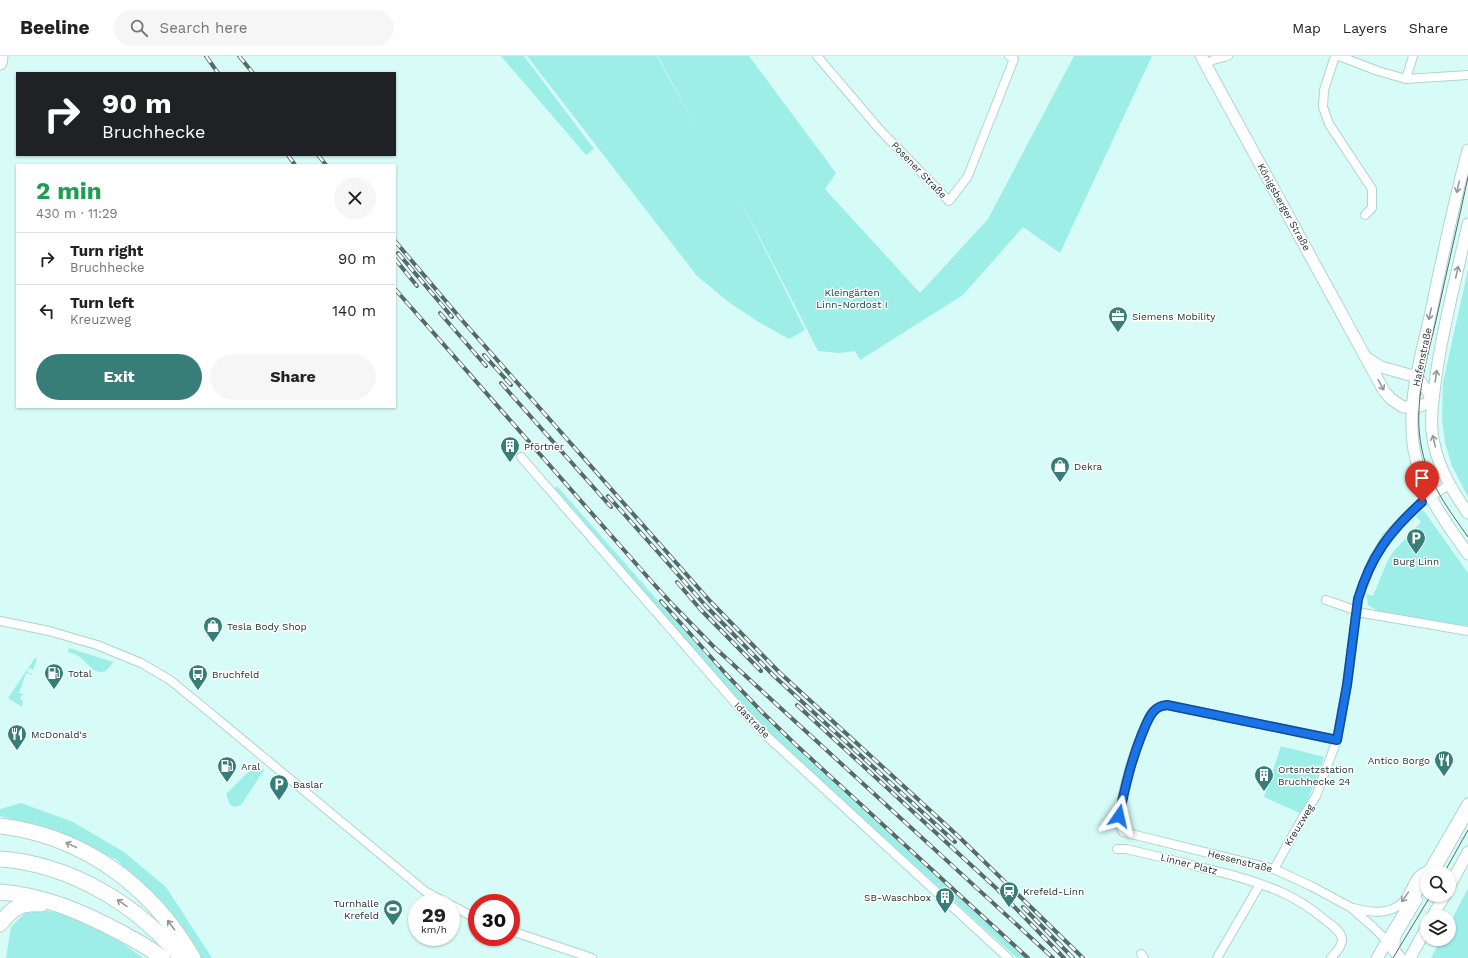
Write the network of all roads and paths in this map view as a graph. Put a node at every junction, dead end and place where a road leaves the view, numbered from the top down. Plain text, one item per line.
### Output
1 (1, 56) edge
2 (817, 56) edge
3 (1228, 56) edge
4 (1335, 56) edge
5 (1339, 56) edge
6 (1413, 56) edge
7 (1011, 57) edge
8 (1204, 60) edge
9 (0, 63) edge
10 (1467, 76) edge
11 (1406, 79) junction
12 (1468, 150) edge
13 (1365, 215) dead end
14 (1468, 224) edge
15 (1366, 358) junction
16 (1417, 377) junction
17 (1432, 400) junction
18 (1412, 407) junction
19 (520, 457) dead end
20 (1449, 485) junction
21 (1430, 496) junction
22 (1468, 513) edge
23 (1468, 554) edge
24 (1326, 600) dead end
25 (1357, 612) junction
26 (0, 621) edge
27 (1468, 631) edge
28 (1337, 740) junction
29 (1468, 804) edge
30 (1468, 814) edge
31 (0, 826) edge
32 (1117, 849) dead end
33 (1468, 852) edge
34 (6, 860) edge
35 (1434, 866) edge
36 (1435, 866) edge
37 (1274, 869) junction
38 (1420, 874) edge
39 (1456, 874) edge
40 (1260, 884) junction
41 (1420, 889) edge
42 (0, 892) edge
43 (430, 894) edge
44 (1420, 897) edge
45 (1350, 907) junction
46 (78, 911) junction
47 (0, 924) edge
48 (520, 934) edge
49 (1420, 940) edge
50 (1387, 941) junction
51 (1398, 955) edge
52 (162, 958) edge
53 (181, 958) edge
54 (193, 958) edge
55 (592, 958) edge
56 (1008, 958) edge
57 (1217, 958) edge
58 (1331, 958) edge
59 (1378, 958) edge
60 (1410, 958) edge

1 - 9 main road
2 - 7 street, Posener Straße
3 - 8 street
4 - 13 street
5 - 11 street
6 - 11 street
8 - 15 main road, Königsberger Straße
10 - 11 street
12 -> 16 main road, Hafenstraße
17 -> 14 main road, Hafenstraße
15 - 16 main road
15 -> 18 main road, Königsberger Straße
16 - 17 main road
16 - 18 main road, Hafenstraße
17 - 18 main road
20 -> 17 main road, Hafenstraße
18 - 21 main road, Hafenstraße
19 - 56 street, Idastraße
20 - 21 street, Kreuzweg
20 - 22 main road, Hafenstraße
21 - 23 main road, Hafenstraße
21 - 25 street, Kreuzweg
24 - 25 street
25 - 27 street
25 - 28 street, Kreuzweg
26 - 43 street
28 - 37 street, Kreuzweg
28 - 37 street, Hessenstraße
29 - 35 main road
30 - 36 street
54 -> 31 highway
32 - 40 street, Linner Platz
33 - 39 main road
53 -> 34 highway
37 - 45 street, Hessenstraße
38 -> 45 street, Hessenstraße
40 - 57 street
40 - 58 street, Linner Platz
41 - 50 main road
42 - 46 highway
44 - 51 street
45 - 50 street, Hessenstraße
46 - 47 highway
46 - 52 highway
48 - 55 street
49 - 60 main road
50 - 51 main road
50 - 59 main road

